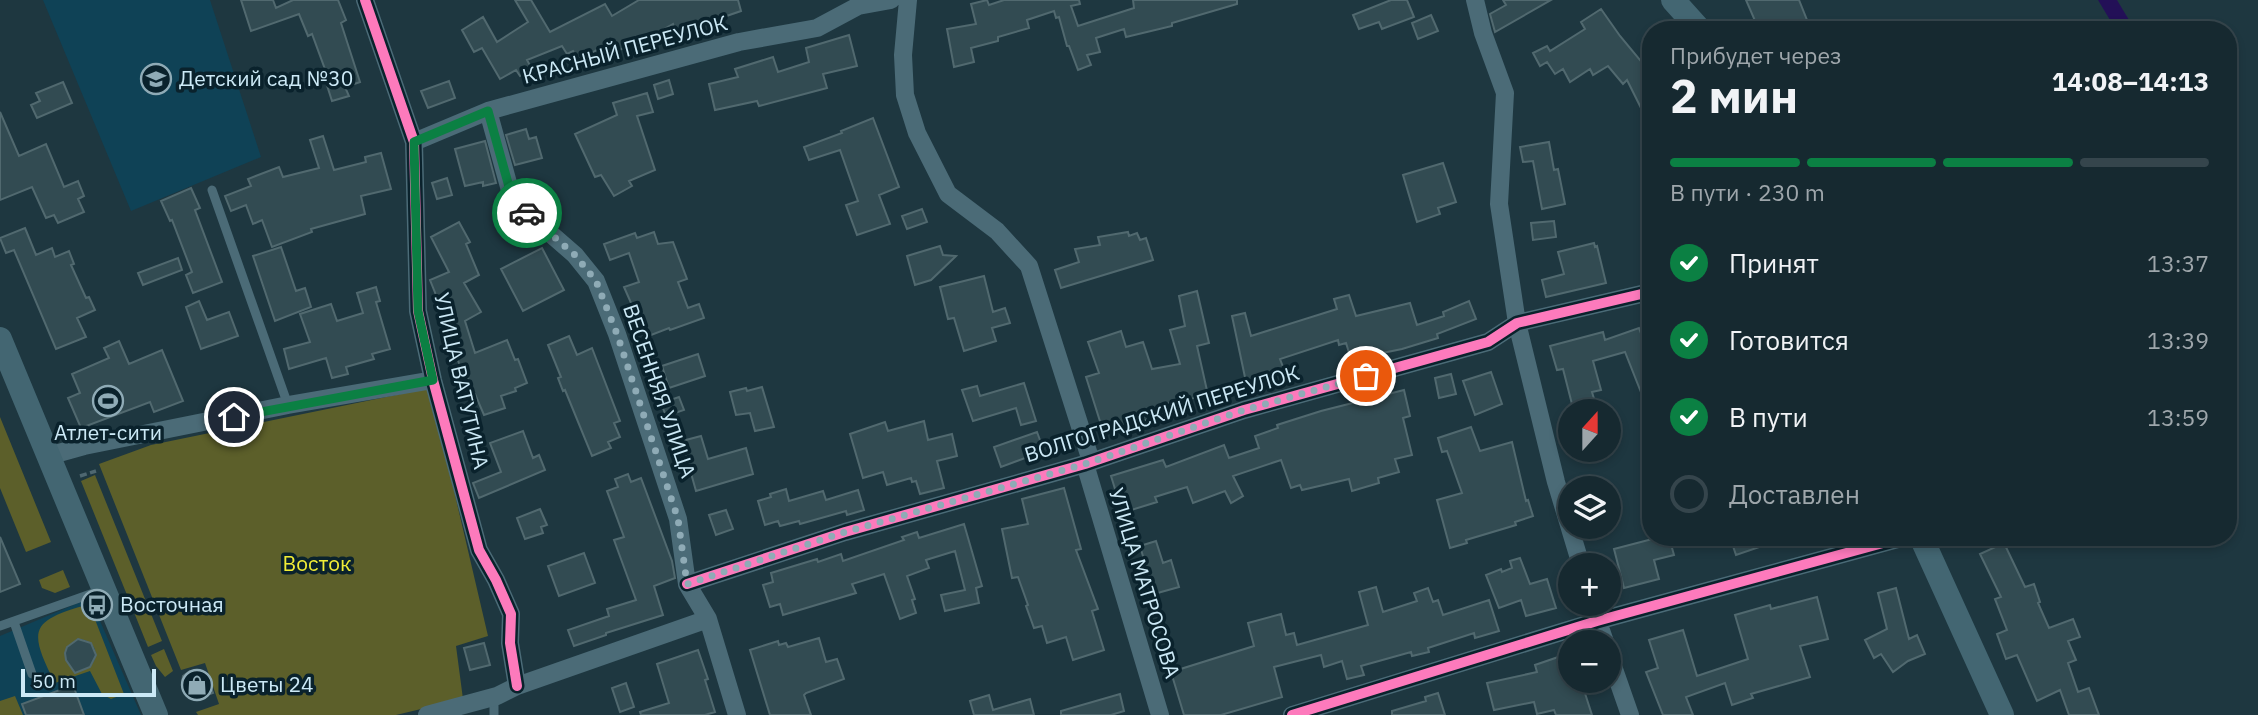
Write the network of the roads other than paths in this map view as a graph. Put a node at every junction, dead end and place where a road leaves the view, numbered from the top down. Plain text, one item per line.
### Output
1 (365, 0) edge
2 (891, 0) edge
3 (908, 0) edge
4 (1475, 0) edge
5 (1674, 0) edge
6 (1692, 21) edge
7 (488, 111) junction
8 (414, 142) junction
9 (212, 190) dead end
10 (1642, 294) edge
11 (1517, 323) junction
12 (0, 339) edge
13 (433, 380) junction
14 (288, 405) junction
15 (48, 456) junction
16 (1088, 463) junction
17 (1868, 546) edge
18 (1925, 546) edge
19 (1577, 553) edge
20 (687, 584) junction
21 (103, 590) junction
22 (1621, 606) edge
23 (1583, 616) edge
24 (708, 619) junction
25 (13, 622) junction
26 (0, 626) edge
27 (32, 674) dead end
28 (517, 686) junction
29 (1621, 689) edge
30 (494, 706) edge
31 (156, 715) edge
32 (426, 715) edge
33 (737, 715) edge
34 (1160, 715) edge
35 (1292, 715) edge
36 (1630, 715) edge
37 (2002, 715) edge

1 - 8 street, УЛИЦА ВАТУТИНА
2 - 7 street, КРАСНЫЙ ПЕРЕУЛОК
3 - 16 street, УЛИЦА МАТРОСОВА
4 - 11 street
5 - 6 main road
7 - 8 street, КРАСНЫЙ ПЕРЕУЛОК
7 - 20 street, ВЕСЕННЯЯ УЛИЦА
8 - 13 street, УЛИЦА ВАТУТИНА
9 - 14 lane
10 - 11 street, ВОЛГОГРАДСКИЙ ПЕРЕУЛОК
11 - 16 street, ВОЛГОГРАДСКИЙ ПЕРЕУЛОК
11 - 19 street
12 - 15 main road
13 - 14 street
13 - 28 street, УЛИЦА ВАТУТИНА
14 - 15 street
15 - 21 main road
16 - 20 street, ВОЛГОГРАДСКИЙ ПЕРЕУЛОК
16 - 34 street, УЛИЦА МАТРОСОВА
17 - 22 street
18 - 37 main road
20 - 24 street, ВЕСЕННЯЯ УЛИЦА
21 - 25 lane
21 - 31 main road
23 - 35 street
24 - 28 street
24 - 33 street, ВЕСЕННЯЯ УЛИЦА
25 - 26 lane
25 - 27 lane
28 - 30 street
29 - 36 street
30 - 32 street

